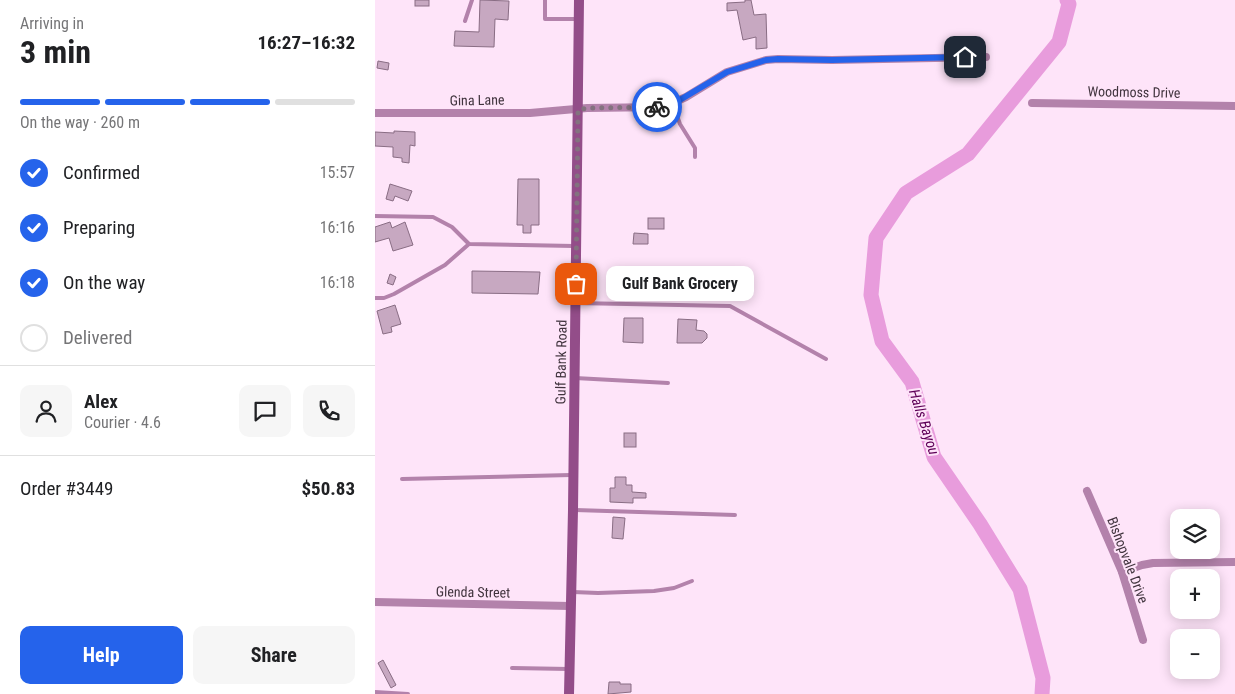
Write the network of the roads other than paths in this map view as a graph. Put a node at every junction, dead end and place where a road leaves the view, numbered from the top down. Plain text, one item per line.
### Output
1 (472, 0) edge
2 (545, 0) edge
3 (579, 0) edge
4 (579, 19) junction
5 (465, 21) dead end
6 (986, 57) dead end
7 (1032, 103) dead end
8 (673, 104) junction
9 (1235, 106) edge
10 (578, 110) junction
11 (375, 113) edge
12 (695, 157) dead end
13 (375, 216) edge
14 (469, 244) junction
15 (576, 246) junction
16 (375, 298) edge
17 (575, 303) junction
18 (826, 359) dead end
19 (575, 378) junction
20 (668, 383) dead end
21 (573, 474) junction
22 (402, 479) dead end
23 (1087, 491) dead end
24 (573, 510) junction
25 (735, 515) dead end
26 (1235, 562) edge
27 (1121, 572) junction
28 (691, 581) dead end
29 (571, 592) junction
30 (375, 602) edge
31 (570, 606) junction
32 (1143, 640) dead end
33 (512, 668) dead end
34 (569, 668) junction
35 (375, 692) edge
36 (407, 694) edge
37 (569, 694) edge

1 - 5 lane
2 - 4 lane
3 - 4 main road, Gulf Bank Road
4 - 10 main road, Gulf Bank Road
6 - 8 street
7 - 9 street, Woodmoss Drive
8 - 10 street, Gina Lane
8 - 12 lane
10 - 11 street, Gina Lane
10 - 15 main road, Gulf Bank Road
13 - 14 lane
14 - 15 lane
14 - 16 lane
15 - 17 main road, Gulf Bank Road
17 - 18 lane
17 - 19 main road, Gulf Bank Road
19 - 20 lane
19 - 21 main road, Gulf Bank Road
21 - 22 lane
21 - 24 main road, Gulf Bank Road
23 - 27 street, Bishopvale Drive
24 - 25 lane
24 - 29 main road, Gulf Bank Road
26 - 27 street
27 - 32 street, Bishopvale Drive
28 - 29 lane
29 - 31 main road, Gulf Bank Road
30 - 31 street, Glenda Street
31 - 34 main road, Gulf Bank Road
33 - 34 lane
34 - 37 main road, Gulf Bank Road
35 - 36 lane

